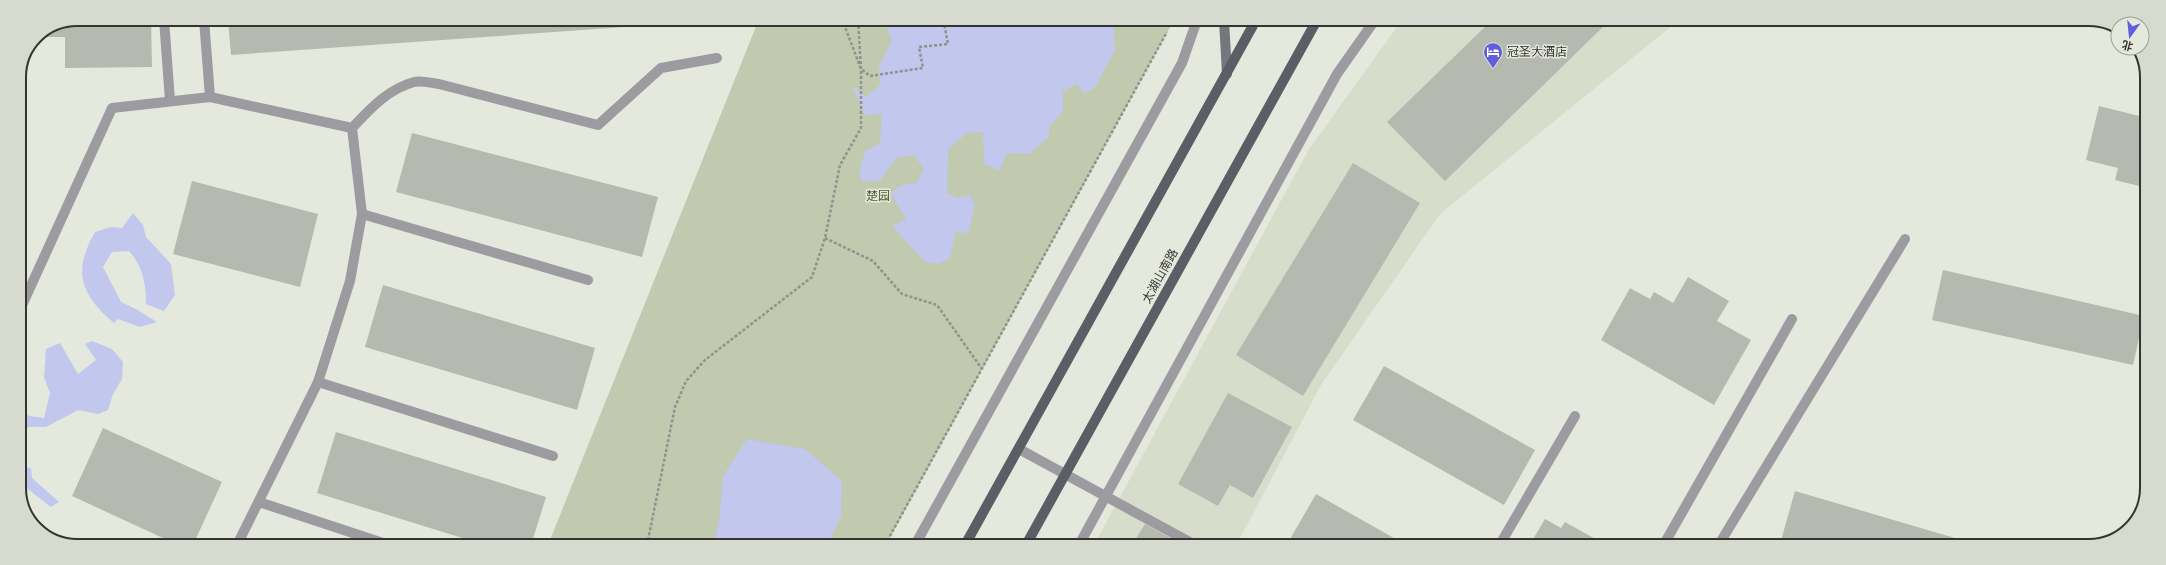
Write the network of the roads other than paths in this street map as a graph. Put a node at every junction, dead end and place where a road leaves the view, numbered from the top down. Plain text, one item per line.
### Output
1 (165, 26) edge
2 (205, 26) edge
3 (1195, 26) edge
4 (1224, 26) edge
5 (1253, 26) edge
6 (1314, 26) edge
7 (1371, 26) edge
8 (717, 58) dead end
9 (1227, 74) junction
10 (210, 97) junction
11 (170, 101) junction
12 (352, 128) junction
13 (362, 214) junction
14 (1906, 239) dead end
15 (588, 280) dead end
16 (26, 297) edge
17 (1792, 319) dead end
18 (318, 382) junction
19 (1575, 416) dead end
20 (1019, 449) junction
21 (554, 456) dead end
22 (1066, 474) junction
23 (1106, 496) junction
24 (259, 502) junction
25 (240, 539) edge
26 (371, 539) edge
27 (918, 539) edge
28 (969, 539) edge
29 (1029, 539) edge
30 (1082, 539) edge
31 (1183, 539) edge
32 (1503, 539) edge
33 (1667, 539) edge
34 (1722, 539) edge

1 - 11 street
2 - 10 street
3 - 27 street
4 - 9 main road
5 - 9 main road
6 - 22 main road, 太湖山南路
7 - 23 street
8 - 12 street
9 - 20 main road
10 - 11 street
10 - 12 street
11 - 16 street
12 - 13 street
13 - 15 street
13 - 18 street
14 - 34 street
17 - 33 street
18 - 21 street
18 - 24 street
19 - 32 street
20 - 22 street
20 - 28 main road
22 - 23 street
22 - 29 main road, 太湖山南路
23 - 30 street
23 - 31 street
24 - 25 street
24 - 26 street

